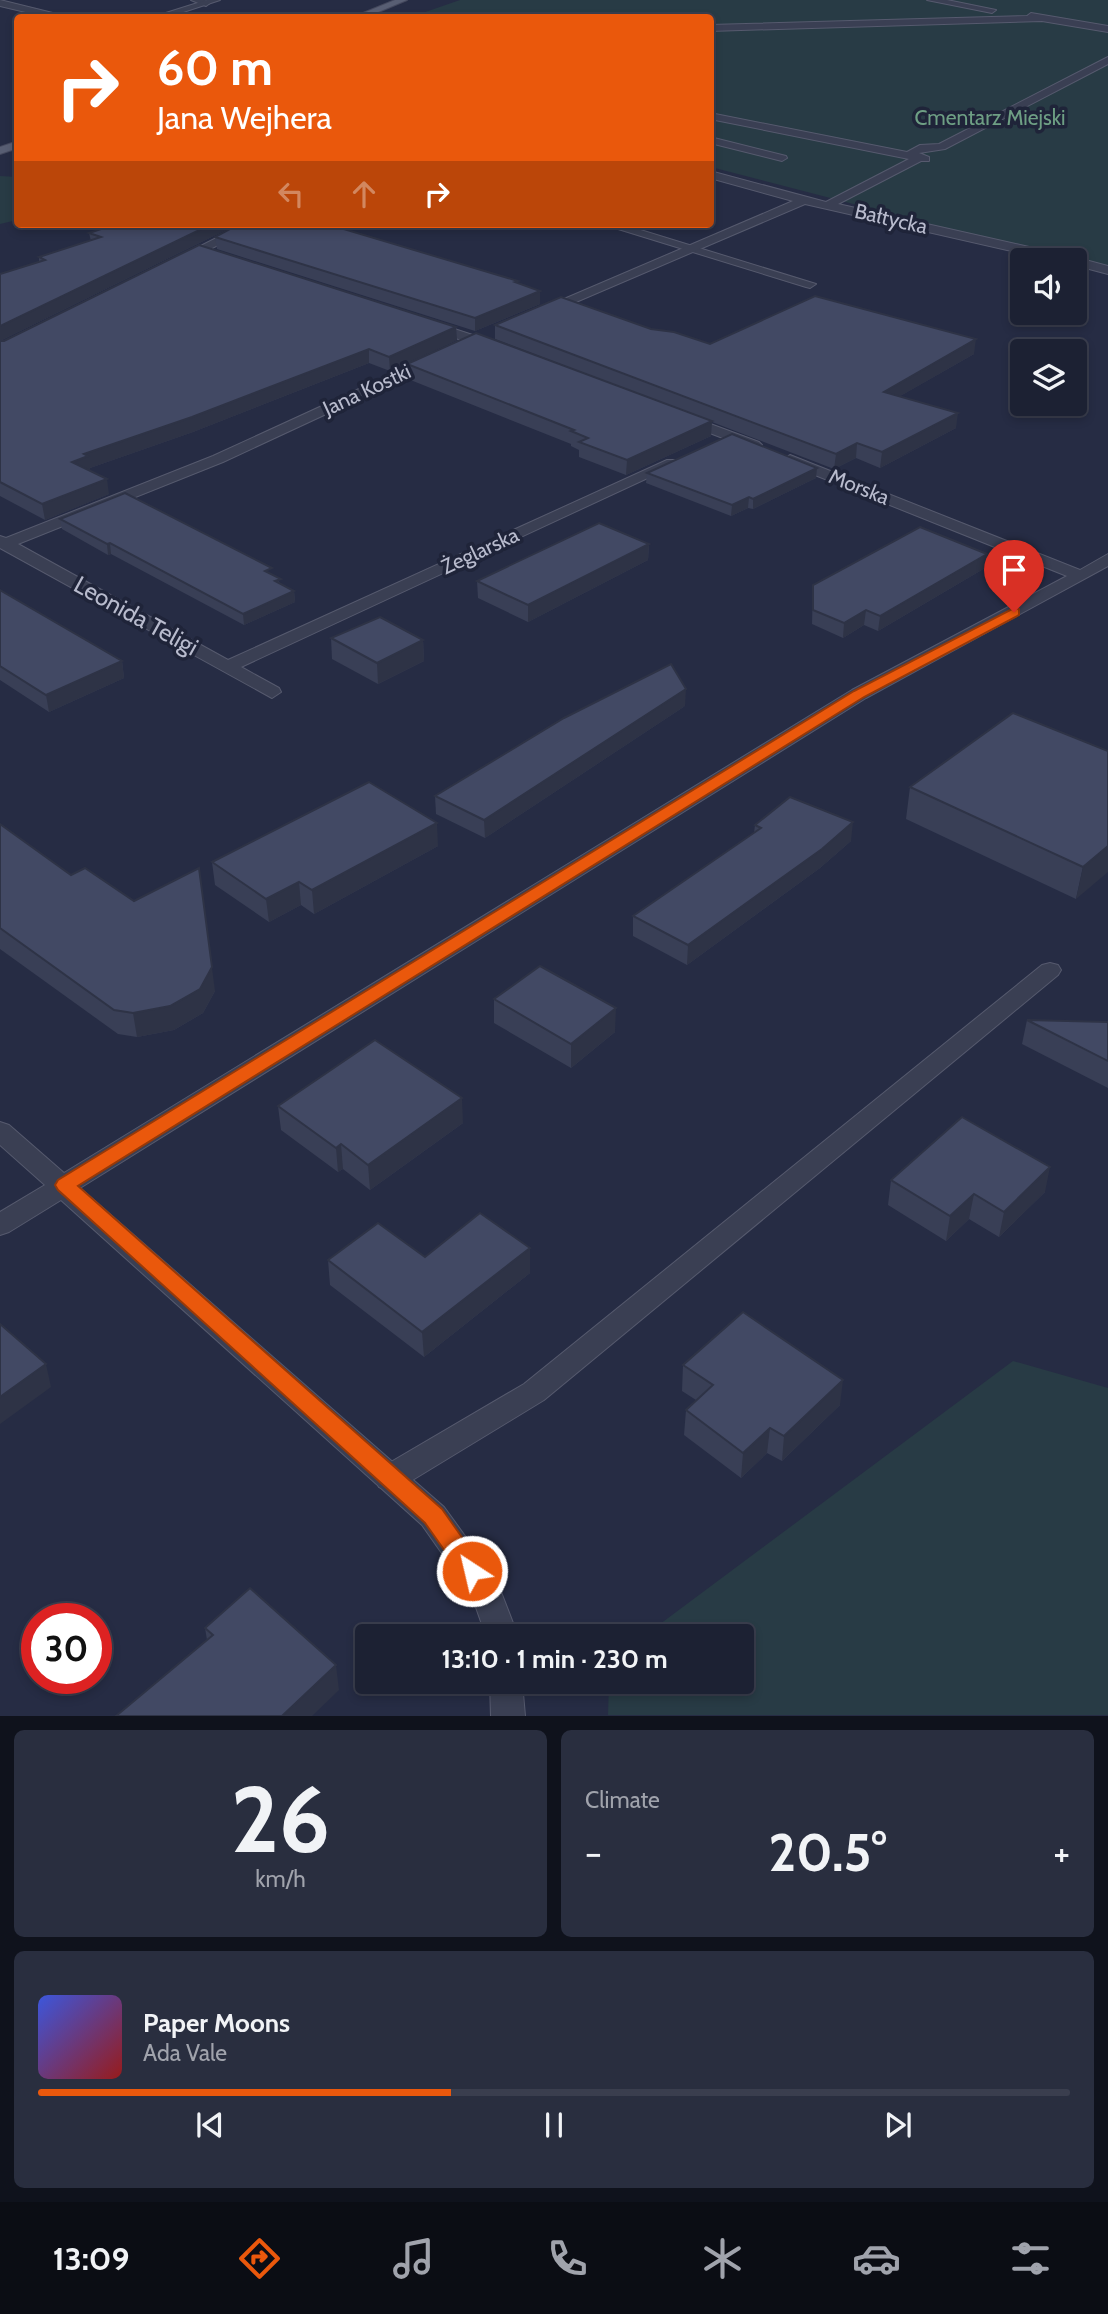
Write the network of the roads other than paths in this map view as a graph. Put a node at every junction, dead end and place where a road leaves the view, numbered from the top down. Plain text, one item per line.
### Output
1 (195, 0) edge
2 (403, 0) edge
3 (931, 0) edge
4 (211, 1) edge
5 (0, 4) edge
6 (42, 14) edge
7 (167, 14) edge
8 (366, 14) edge
9 (1042, 18) junction
10 (714, 28) edge
11 (1108, 29) edge
12 (1108, 60) edge
13 (714, 117) edge
14 (823, 139) junction
15 (714, 141) edge
16 (792, 153) junction
17 (919, 158) junction
18 (761, 167) dead end
19 (714, 175) edge
20 (804, 200) junction
21 (828, 205) junction
22 (245, 228) edge
23 (622, 228) edge
24 (694, 248) junction
25 (1016, 248) edge
26 (198, 250) junction
27 (224, 259) edge
28 (173, 263) edge
29 (1087, 265) edge
30 (1108, 270) edge
31 (810, 284) dead end
32 (410, 318) edge
33 (527, 318) edge
34 (502, 329) edge
35 (476, 340) junction
36 (502, 349) edge
37 (667, 412) edge
38 (731, 436) junction
39 (2, 542) edge
40 (1108, 559) edge
41 (1081, 576) junction
42 (229, 666) junction
43 (272, 692) dead end
44 (1051, 970) dead end
45 (0, 1130) edge
46 (65, 1185) junction
47 (0, 1226) edge
48 (390, 1478) junction
49 (498, 1624) edge
50 (507, 1694) edge
51 (508, 1716) edge

1 - 4 street
2 - 8 main road
3 - 9 street
4 - 7 street
5 - 6 street
9 - 10 street
9 - 11 street
12 - 17 street
13 - 14 street
14 - 16 street
14 - 17 street
15 - 16 street
16 - 18 street
17 - 21 street
19 - 20 street, Bałtycka
20 - 21 street, Bałtycka
20 - 24 street
21 - 25 street, Bałtycka
22 - 26 street
23 - 24 street
24 - 31 street
24 - 33 street
26 - 27 street
26 - 28 street
29 - 30 street, Bałtycka
32 - 35 street
34 - 35 street, Jana Kostki
35 - 36 street
35 - 39 street, Jana Kostki
37 - 38 street, Morska
38 - 41 street, Morska
38 - 42 street, Żeglarska
39 - 42 street, Leonida Teligi
40 - 41 street
41 - 46 street
42 - 43 street, Leonida Teligi
44 - 48 street
45 - 46 street
46 - 47 street
46 - 48 street
48 - 49 street
50 - 51 street

